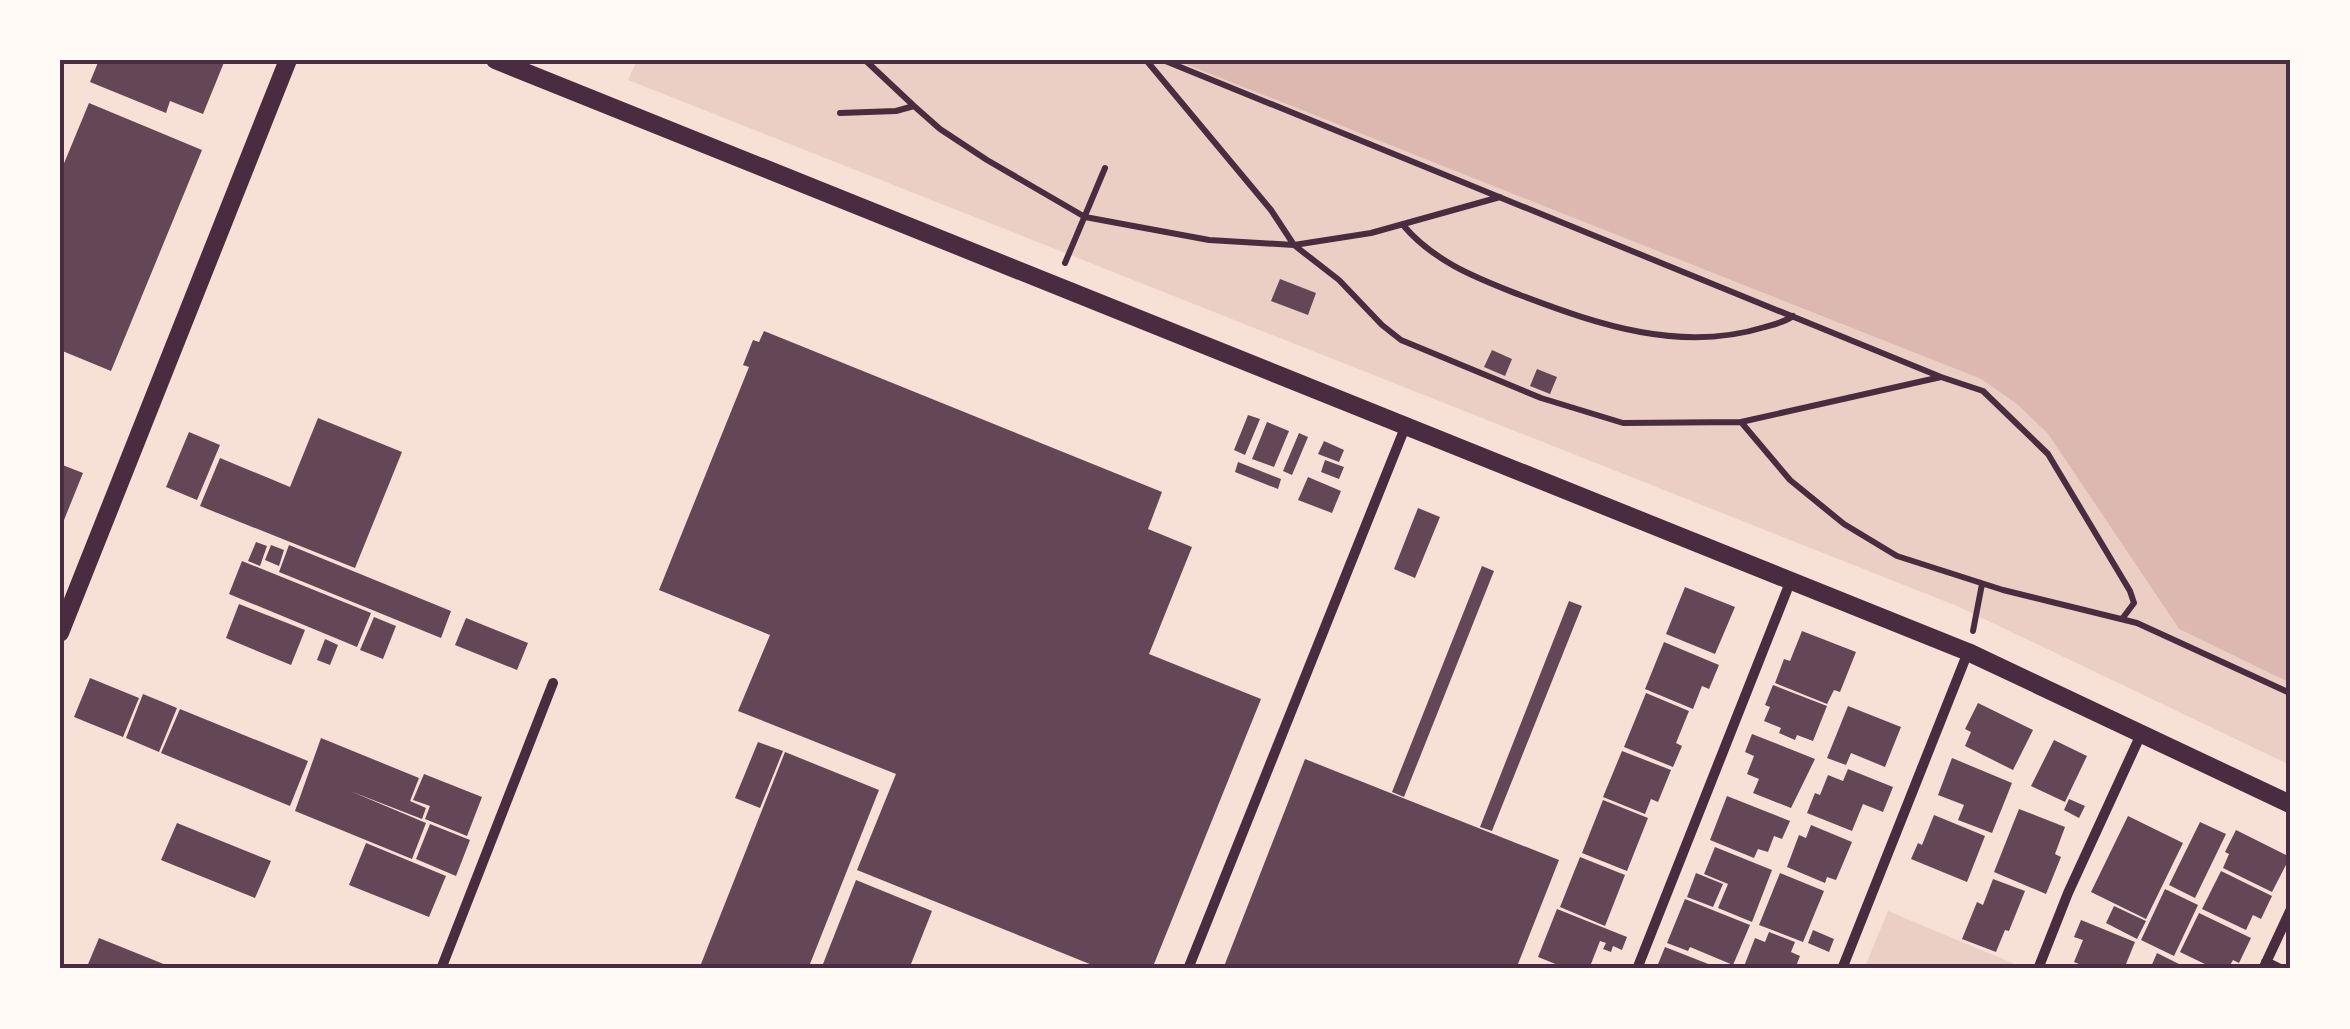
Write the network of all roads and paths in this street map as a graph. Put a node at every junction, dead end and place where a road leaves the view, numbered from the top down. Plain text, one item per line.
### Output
1 (288, 60) edge
2 (495, 60) edge
3 (865, 60) edge
4 (1146, 60) edge
5 (1162, 60) edge
6 (914, 106) junction
7 (840, 113) dead end
8 (1105, 168) dead end
9 (1501, 197) junction
10 (1085, 217) junction
11 (1403, 225) junction
12 (1294, 245) junction
13 (1057, 283) junction
14 (1794, 316) junction
15 (1941, 377) junction
16 (1741, 422) junction
17 (1406, 426) junction
18 (1791, 580) junction
19 (1982, 584) junction
20 (2122, 620) junction
21 (60, 634) edge
22 (1968, 652) junction
23 (554, 683) dead end
24 (2290, 693) edge
25 (2142, 732) junction
26 (2290, 804) edge
27 (2290, 911) edge
28 (2264, 966) edge
29 (441, 969) edge
30 (1188, 969) edge
31 (1637, 969) edge
32 (1842, 969) edge
33 (2038, 969) edge
34 (2280, 969) edge

1 - 21 street
2 - 13 street
3 - 6 path
4 - 12 path
5 - 9 path
6 - 7 path
6 - 10 path
8 - 10 path
9 - 11 path
9 - 14 path
10 - 12 path
10 - 13 path
11 - 12 path
11 - 14 path
12 - 16 path
13 - 17 street
14 - 15 path
15 - 16 path
15 - 20 path
16 - 19 path
17 - 18 street
17 - 30 street
18 - 22 street
18 - 31 street
19 - 20 path
19 - 22 path
20 - 24 path
22 - 25 street
22 - 32 street
23 - 29 street
25 - 26 street
25 - 33 street
27 - 28 street
28 - 34 street

